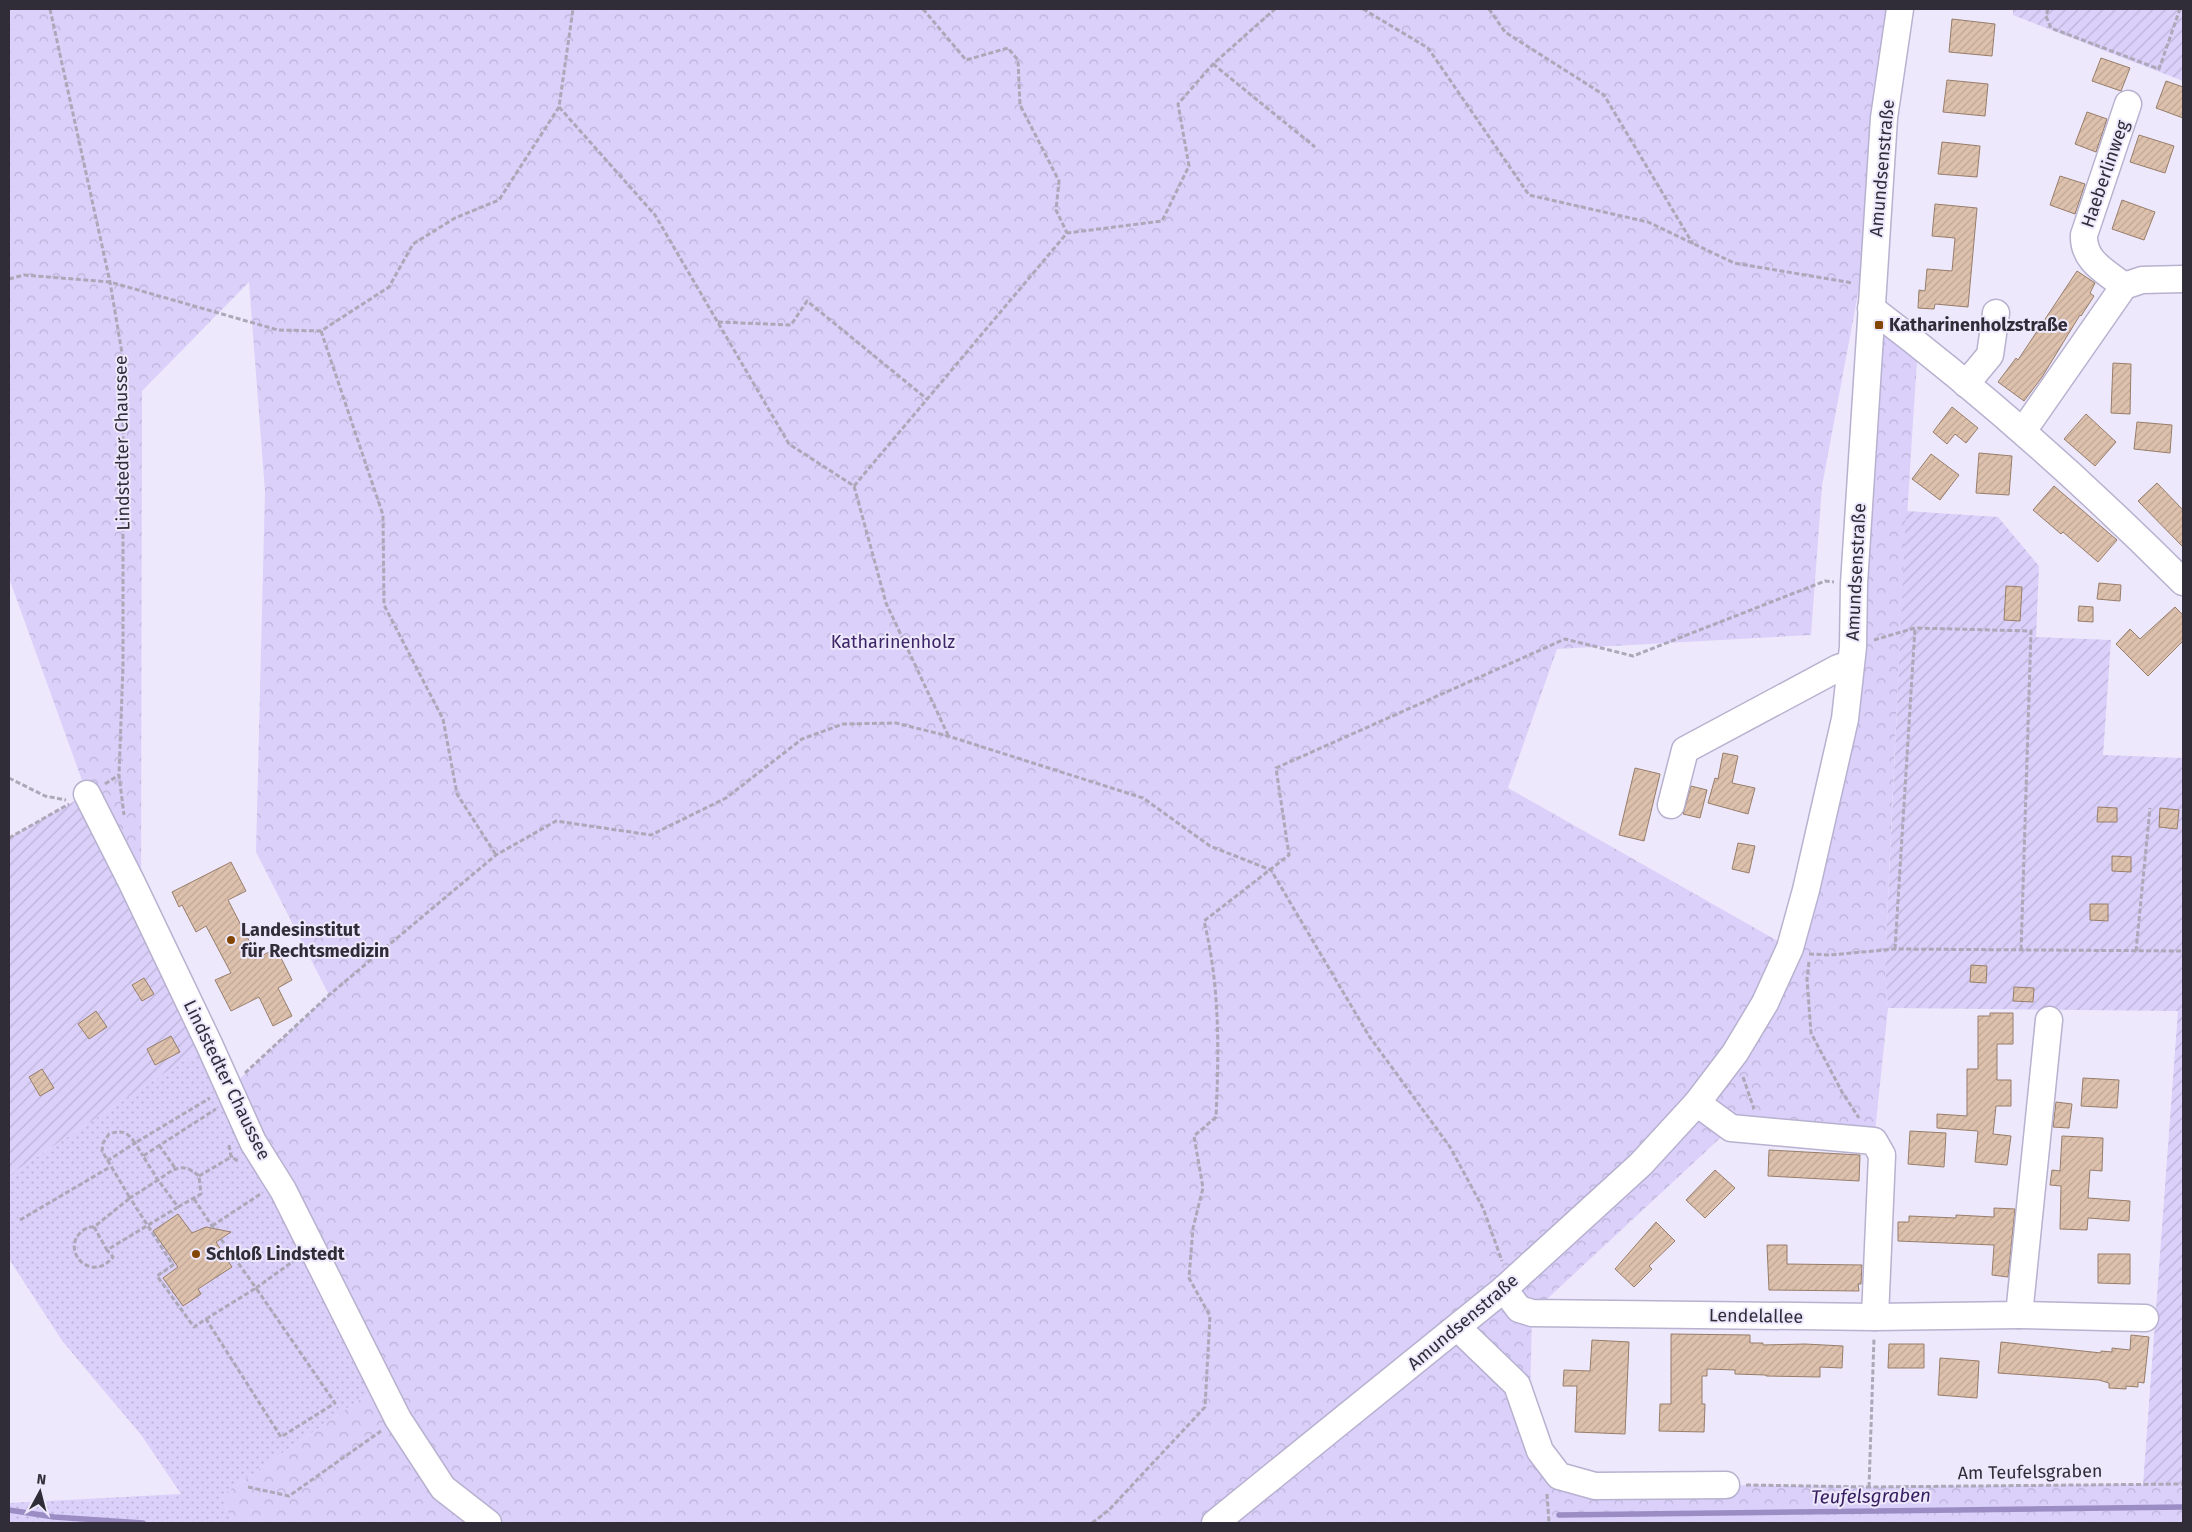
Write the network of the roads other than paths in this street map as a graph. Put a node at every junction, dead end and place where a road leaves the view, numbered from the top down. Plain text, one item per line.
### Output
1 (1900, 9) edge
2 (2128, 104) dead end
3 (2183, 279) edge
4 (2124, 286) junction
5 (1872, 297) junction
6 (1996, 313) dead end
7 (1966, 384) junction
8 (2023, 432) junction
9 (2183, 582) edge
10 (1852, 656) junction
11 (81, 798) road end
12 (1670, 805) dead end
13 (2049, 1020) dead end
14 (1696, 1103) junction
15 (1508, 1285) junction
16 (2019, 1315) junction
17 (1875, 1317) junction
18 (2145, 1318) dead end
19 (1458, 1328) junction
20 (1726, 1485) road end
21 (488, 1523) edge
22 (1215, 1523) edge

1 - 5 street, Amundsenstraße
2 - 4 street, Haeberlinweg
3 - 4 street
4 - 8 street
5 - 7 street
5 - 10 street, Amundsenstraße
6 - 7 street
7 - 8 street
8 - 9 street
10 - 12 street
10 - 14 street, Amundsenstraße
11 - 21 street, Lindstedter Chaussee
13 - 16 street
14 - 15 street, Amundsenstraße
14 - 17 street
15 - 17 street, Lendelallee
15 - 19 street, Amundsenstraße
16 - 17 street, Lendelallee
16 - 18 street, Lendelallee
19 - 20 street
19 - 22 street, Amundsenstraße

